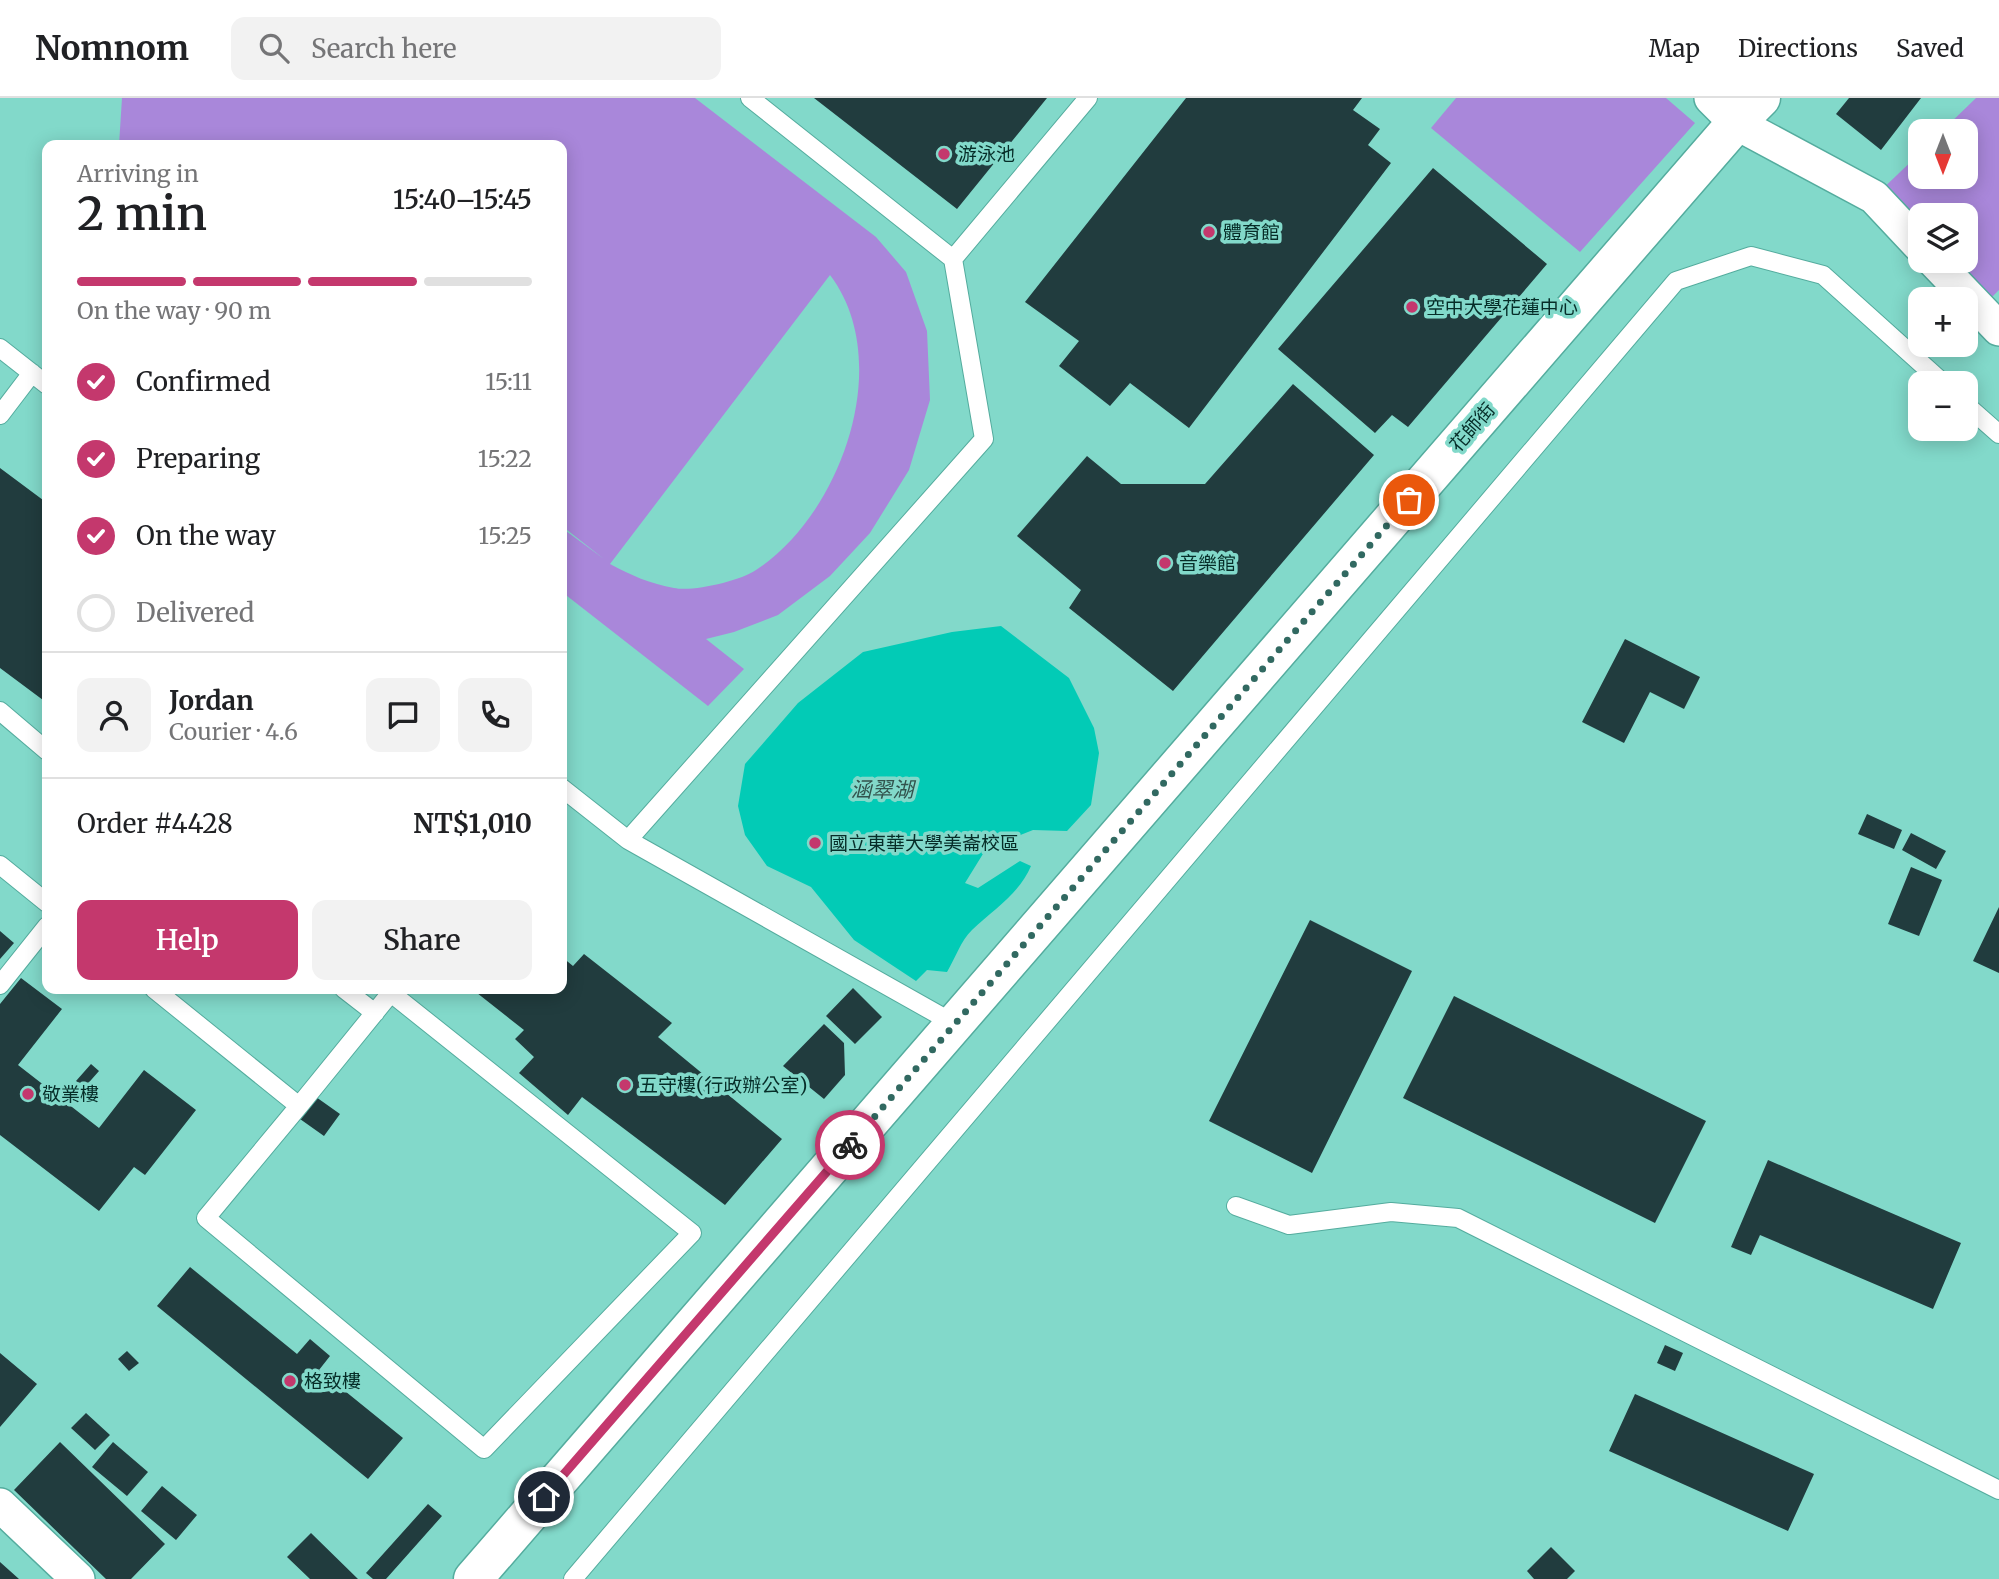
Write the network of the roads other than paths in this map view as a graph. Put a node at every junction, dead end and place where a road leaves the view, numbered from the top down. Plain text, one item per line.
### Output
1 (750, 98) edge
2 (1088, 98) edge
3 (1746, 104) edge
4 (1908, 233) edge
5 (953, 259) junction
6 (1945, 273) edge
7 (1999, 329) edge
8 (0, 348) edge
9 (1930, 371) edge
10 (32, 373) junction
11 (42, 381) edge
12 (0, 415) edge
13 (1978, 415) edge
14 (1999, 434) edge
15 (0, 712) edge
16 (42, 747) edge
17 (567, 792) edge
18 (628, 840) junction
19 (0, 864) edge
20 (42, 899) edge
21 (42, 932) edge
22 (0, 985) edge
23 (160, 994) edge
24 (350, 994) edge
25 (390, 994) edge
26 (396, 994) edge
27 (375, 1013) junction
28 (955, 1024) junction
29 (299, 1106) junction
30 (1236, 1206) dead end
31 (1999, 1490) edge
32 (0, 1505) edge
33 (78, 1579) edge
34 (473, 1579) edge
35 (573, 1579) edge

1 - 5 lane
2 - 5 lane
3 - 4 street
3 - 28 street, 花師街
5 - 18 lane
6 - 7 street
8 - 10 lane
9 - 35 lane
10 - 11 lane
10 - 12 lane
13 - 14 lane
15 - 16 lane
17 - 18 lane
18 - 28 lane
19 - 20 lane
21 - 22 lane
23 - 29 lane
24 - 27 lane
25 - 27 lane
26 - 29 lane
27 - 29 lane
28 - 34 street, 花師街
30 - 31 lane
32 - 33 street

